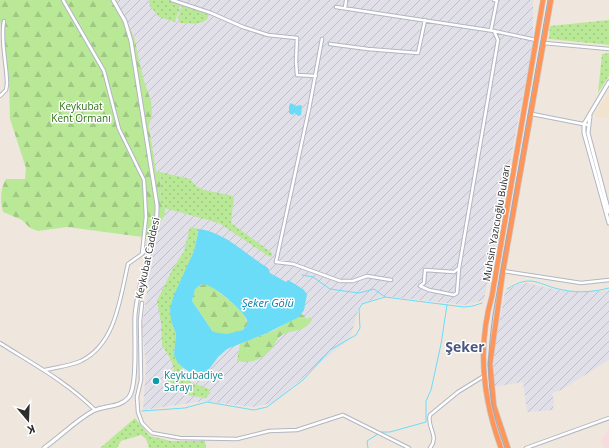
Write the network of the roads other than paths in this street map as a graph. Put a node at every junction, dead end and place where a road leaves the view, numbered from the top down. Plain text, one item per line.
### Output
1 (63, 0) edge
2 (113, 0) edge
3 (172, 0) edge
4 (494, 0) edge
5 (542, 0) edge
6 (551, 0) edge
7 (554, 0) edge
8 (346, 1) dead end
9 (336, 7) dead end
10 (345, 8) junction
11 (425, 20) junction
12 (4, 21) dead end
13 (493, 31) junction
14 (322, 39) dead end
15 (536, 40) junction
16 (544, 43) junction
17 (330, 44) dead end
18 (609, 49) edge
19 (316, 76) junction
20 (609, 82) edge
21 (0, 96) edge
22 (532, 114) junction
23 (590, 114) junction
24 (584, 124) junction
25 (588, 125) junction
26 (609, 212) edge
27 (609, 223) edge
28 (153, 240) junction
29 (142, 254) junction
30 (459, 268) junction
31 (454, 272) junction
32 (503, 272) junction
33 (391, 280) dead end
34 (609, 280) edge
35 (457, 281) junction
36 (142, 303) dead end
37 (0, 343) edge
38 (45, 370) junction
39 (484, 375) junction
40 (95, 410) junction
41 (609, 418) edge
42 (44, 448) edge
43 (409, 448) edge
44 (430, 448) edge
45 (501, 448) edge
46 (508, 448) edge
47 (526, 448) edge

1 - 29 street
2 - 28 street, Keykubat Caddesi
3 - 19 street
4 - 13 street
5 - 15 highway, Muhsin Yazıcıoğlu Bulvarı
6 - 16 highway, Muhsin Yazıcıoğlu Bulvarı
7 - 16 highway
8 - 10 street
9 - 10 street
10 - 11 street
11 - 13 street
11 - 17 street
12 - 21 street
13 - 15 street
13 - 30 street
14 - 19 street
15 - 39 highway, Muhsin Yazıcıoğlu Bulvarı
16 - 18 street
16 - 22 highway, Muhsin Yazıcıoğlu Bulvarı
19 - 33 street
20 - 23 street
22 - 24 street
22 - 32 highway, Muhsin Yazıcıoğlu Bulvarı
23 - 24 street
23 - 25 street
24 - 25 street
24 - 27 street
25 - 26 street
28 - 29 street
28 - 40 street, Keykubat Caddesi
29 - 38 street
30 - 31 street
30 - 35 street
31 - 35 street
31 - 35 street
32 - 34 street
32 - 46 highway, Muhsin Yazıcıoğlu Bulvarı
36 - 43 street
37 - 38 street
38 - 40 street
39 - 44 street
39 - 45 highway, Muhsin Yazıcıoğlu Bulvarı
40 - 42 street, Keykubat Caddesi
41 - 47 street

